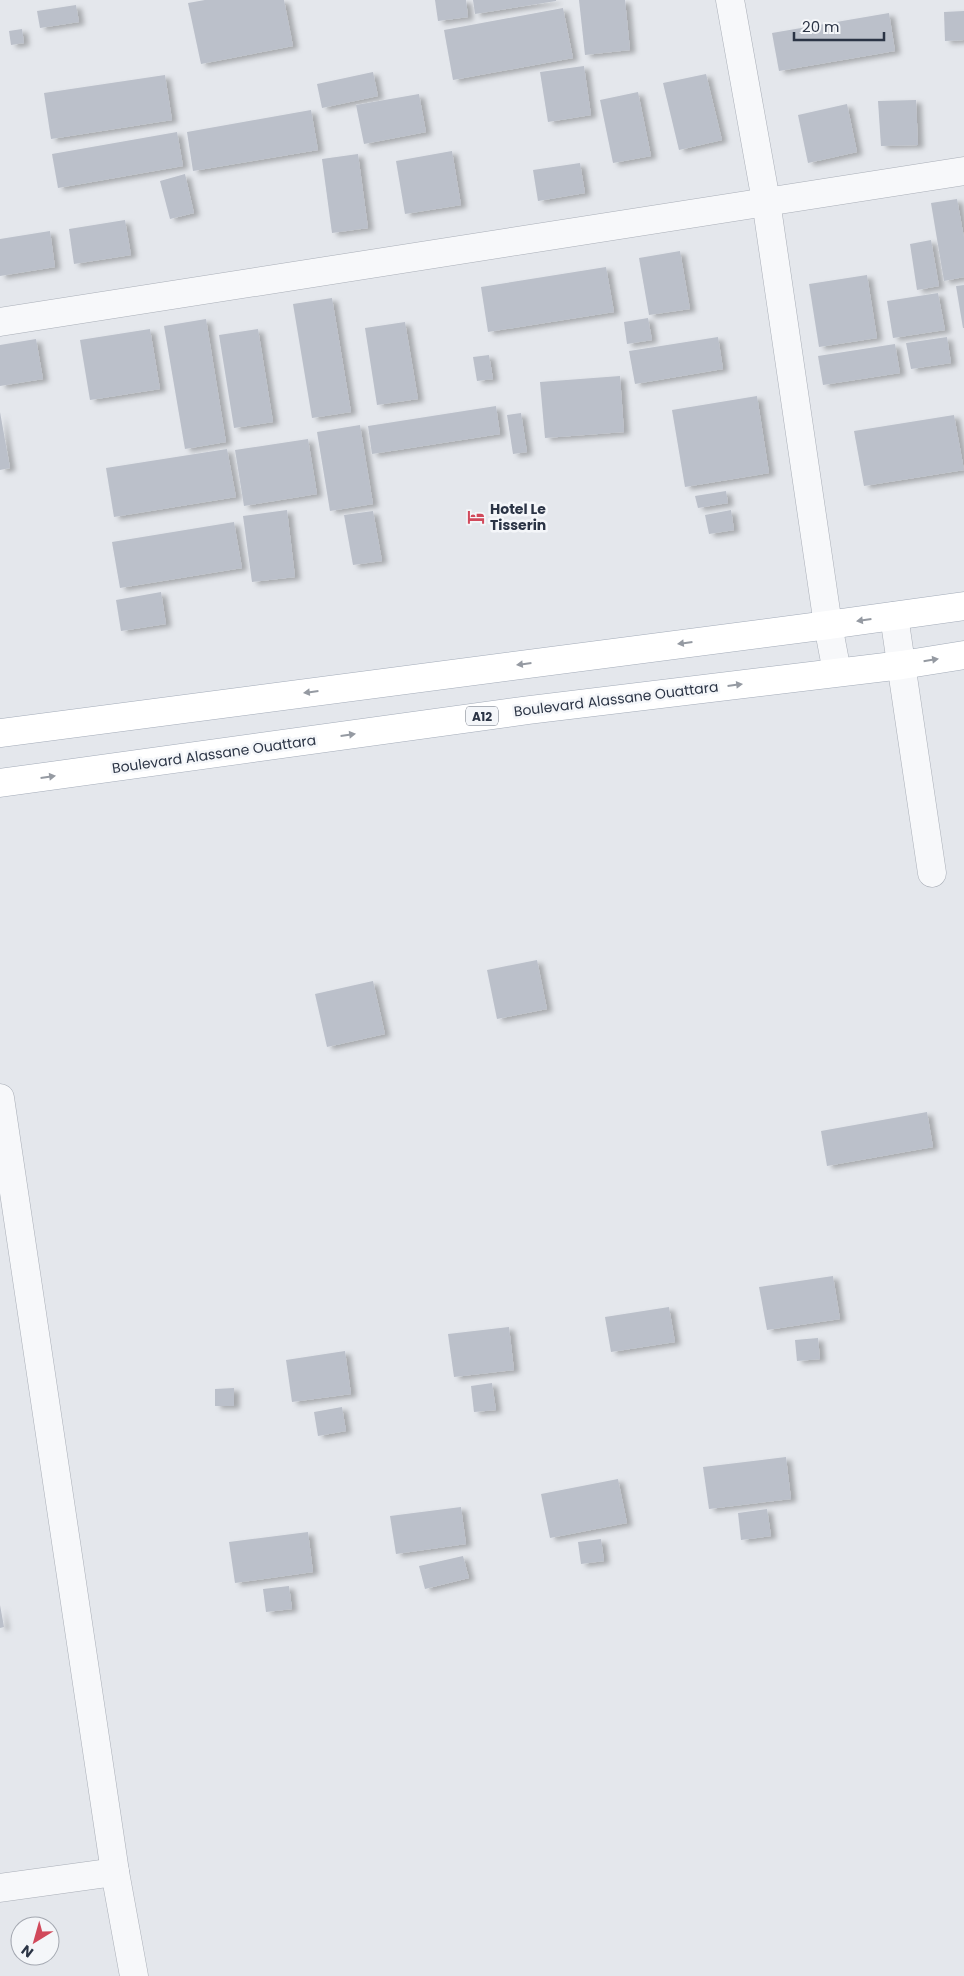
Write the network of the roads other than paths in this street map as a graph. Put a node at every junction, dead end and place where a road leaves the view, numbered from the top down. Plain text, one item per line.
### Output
1 (730, 0) edge
2 (964, 171) edge
3 (766, 201) junction
4 (0, 322) edge
5 (964, 606) edge
6 (894, 616) junction
7 (828, 625) junction
8 (964, 655) edge
9 (902, 664) junction
10 (836, 672) junction
11 (0, 733) edge
12 (0, 784) edge
13 (932, 873) dead end
14 (0, 1098) edge
15 (114, 1872) junction
16 (0, 1888) edge
17 (134, 1976) edge

1 - 3 street
2 - 3 street
3 - 4 street
3 - 7 street
5 - 6 main road
6 -> 7 main road
6 - 9 street
7 - 10 street
7 -> 11 main road
9 -> 8 main road, Boulevard Alassane Ouattara / A12
9 - 10 main road, Boulevard Alassane Ouattara / A12
9 - 13 street
12 -> 10 main road, Boulevard Alassane Ouattara / A12
14 - 15 street
15 - 16 street
15 - 17 street

